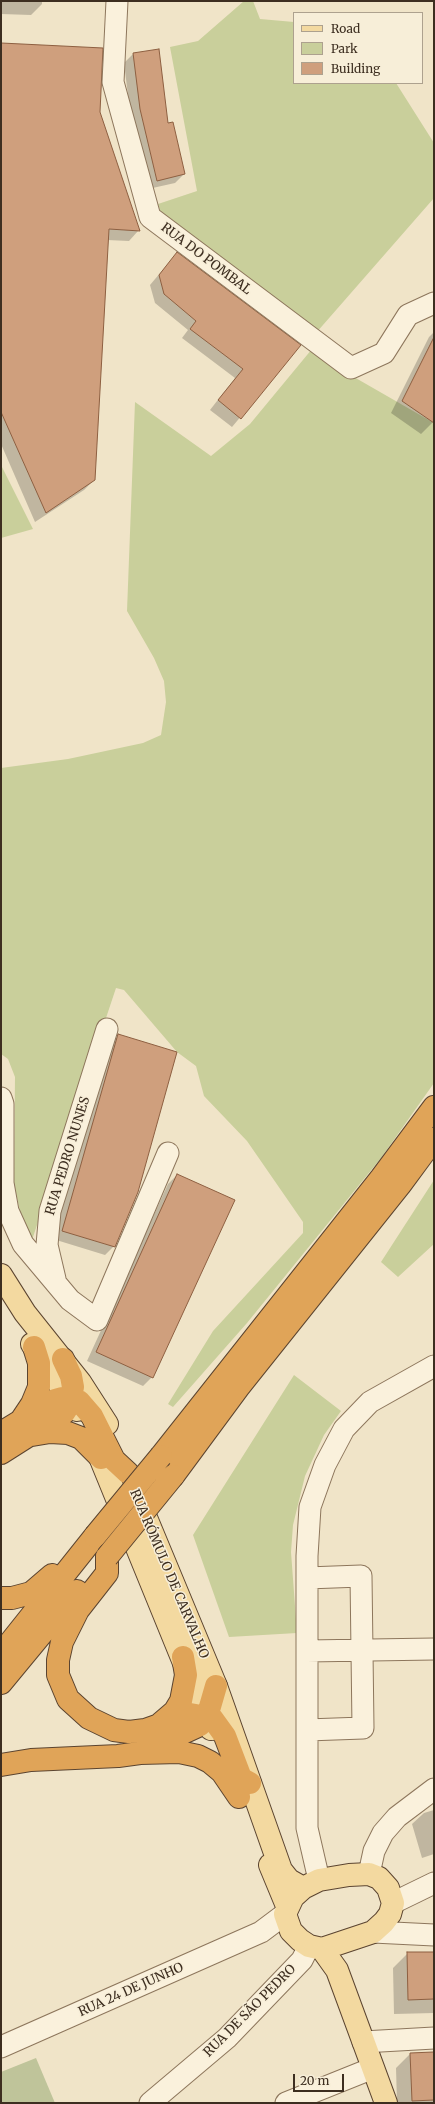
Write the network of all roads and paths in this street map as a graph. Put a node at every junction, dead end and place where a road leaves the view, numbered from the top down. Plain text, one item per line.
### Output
1 (117, 1) edge
2 (434, 303) edge
3 (107, 1029) dead end
4 (1, 1098) edge
5 (434, 1107) edge
6 (434, 1139) edge
7 (168, 1153) dead end
8 (1, 1275) edge
9 (56, 1284) junction
10 (1, 1288) edge
11 (34, 1347) junction
12 (63, 1359) junction
13 (434, 1366) edge
14 (71, 1399) junction
15 (25, 1428) junction
16 (1, 1433) edge
17 (1, 1453) edge
18 (101, 1458) junction
19 (128, 1473) junction
20 (95, 1536) junction
21 (107, 1557) junction
22 (307, 1578) junction
23 (1, 1598) edge
24 (434, 1649) edge
25 (363, 1650) junction
26 (307, 1651) junction
27 (1, 1654) edge
28 (183, 1657) junction
29 (1, 1683) edge
30 (216, 1686) junction
31 (207, 1717) junction
32 (156, 1726) junction
33 (307, 1730) junction
34 (140, 1753) junction
35 (1, 1765) edge
36 (434, 1789) edge
37 (244, 1790) junction
38 (369, 1874) junction
39 (311, 1884) junction
40 (431, 1884) edge
41 (390, 1901) junction
42 (288, 1917) junction
43 (364, 1935) junction
44 (411, 1935) junction
45 (434, 1935) edge
46 (316, 1947) junction
47 (337, 1970) junction
48 (434, 2038) edge
49 (363, 2042) junction
50 (1, 2047) edge
51 (373, 2068) junction
52 (150, 2103) edge
53 (286, 2103) edge
54 (386, 2103) edge

1 - 2 street, RUA DO POMBAL
3 - 9 street, RUA PEDRO NUNES
4 - 9 street
5 - 20 highway, bridge
6 - 21 highway, bridge
7 - 9 street
8 - 12 main road, RUA RÓMULO DE CARVALHO
10 - 11 main road, RUA RÓMULO DE CARVALHO
11 - 14 main road, RUA RÓMULO DE CARVALHO
11 - 15 highway
12 - 14 highway
12 - 19 main road, RUA RÓMULO DE CARVALHO
13 - 22 street
14 - 15 highway
14 - 18 main road, RUA RÓMULO DE CARVALHO
14 - 19 highway
15 - 16 highway
15 - 17 highway
15 - 18 highway
18 - 28 main road, RUA RÓMULO DE CARVALHO
19 - 30 main road, RUA RÓMULO DE CARVALHO
20 - 23 highway
20 - 27 highway
21 - 29 highway
21 - 32 highway
22 - 25 street
22 - 26 street
24 - 25 street
25 - 26 street
25 - 33 street
26 - 33 street
28 - 31 main road, RUA RÓMULO DE CARVALHO
28 - 32 highway
30 - 31 highway
30 - 37 main road, RUA RÓMULO DE CARVALHO
31 - 32 highway
31 - 34 highway
31 - 37 main road, RUA RÓMULO DE CARVALHO
33 - 39 street
34 - 35 highway
34 - 37 highway
36 - 38 street
37 - 39 main road, RUA RÓMULO DE CARVALHO
37 - 42 main road, RUA RÓMULO DE CARVALHO
38 - 39 main road
38 - 41 main road
39 - 42 main road
40 - 41 street
41 - 43 main road
41 - 44 street
42 - 46 main road
42 - 50 street, RUA 24 DE JUNHO
43 - 44 street
43 - 46 main road
43 - 47 main road
44 - 45 street
46 - 47 main road
46 - 52 street, RUA DE SÃO PEDRO
47 - 49 main road
48 - 49 street
49 - 51 main road
51 - 53 street
51 - 54 main road

